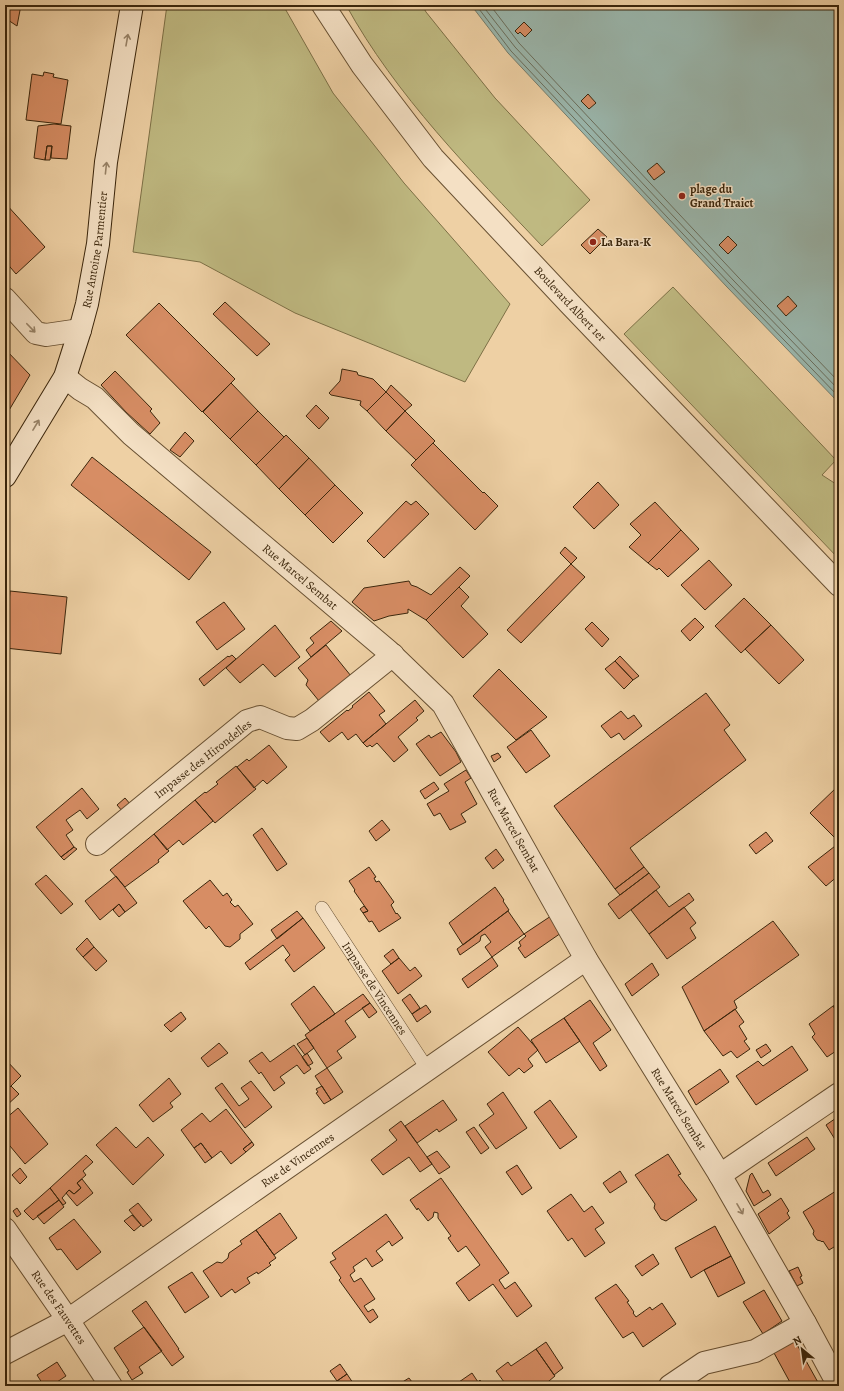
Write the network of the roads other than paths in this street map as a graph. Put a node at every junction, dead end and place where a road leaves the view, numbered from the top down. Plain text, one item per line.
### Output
1 (132, 5) edge
2 (323, 5) edge
3 (5, 299) edge
4 (80, 330) junction
5 (65, 377) junction
6 (5, 476) edge
7 (839, 585) edge
8 (393, 655) junction
9 (97, 844) dead end
10 (322, 908) dead end
11 (586, 959) junction
12 (428, 1070) junction
13 (839, 1094) edge
14 (720, 1175) junction
15 (5, 1229) edge
16 (68, 1320) junction
17 (805, 1323) junction
18 (5, 1353) edge
19 (110, 1386) edge
20 (670, 1386) edge
21 (839, 1386) edge

4 -> 1 street, Rue Antoine Parmentier
2 - 7 street, Boulevard Albert 1er
3 -> 4 street
4 - 5 street, Rue Antoine Parmentier
6 -> 5 street, Rue Antoine Parmentier
5 - 8 street, Rue Marcel Sembat
8 - 9 street, Impasse des Hirondelles
8 - 11 street, Rue Marcel Sembat
10 - 12 lane, Impasse de Vincennes
11 - 12 street, Rue de Vincennes
11 - 14 street, Rue Marcel Sembat
12 - 16 street, Rue de Vincennes
13 - 14 street
14 -> 17 street, Rue Marcel Sembat
15 - 16 street, Rue des Fauvettes
16 - 18 street, Rue de Vincennes
16 - 19 street, Rue des Fauvettes
17 - 20 street
17 - 21 street, Rue Marcel Sembat

